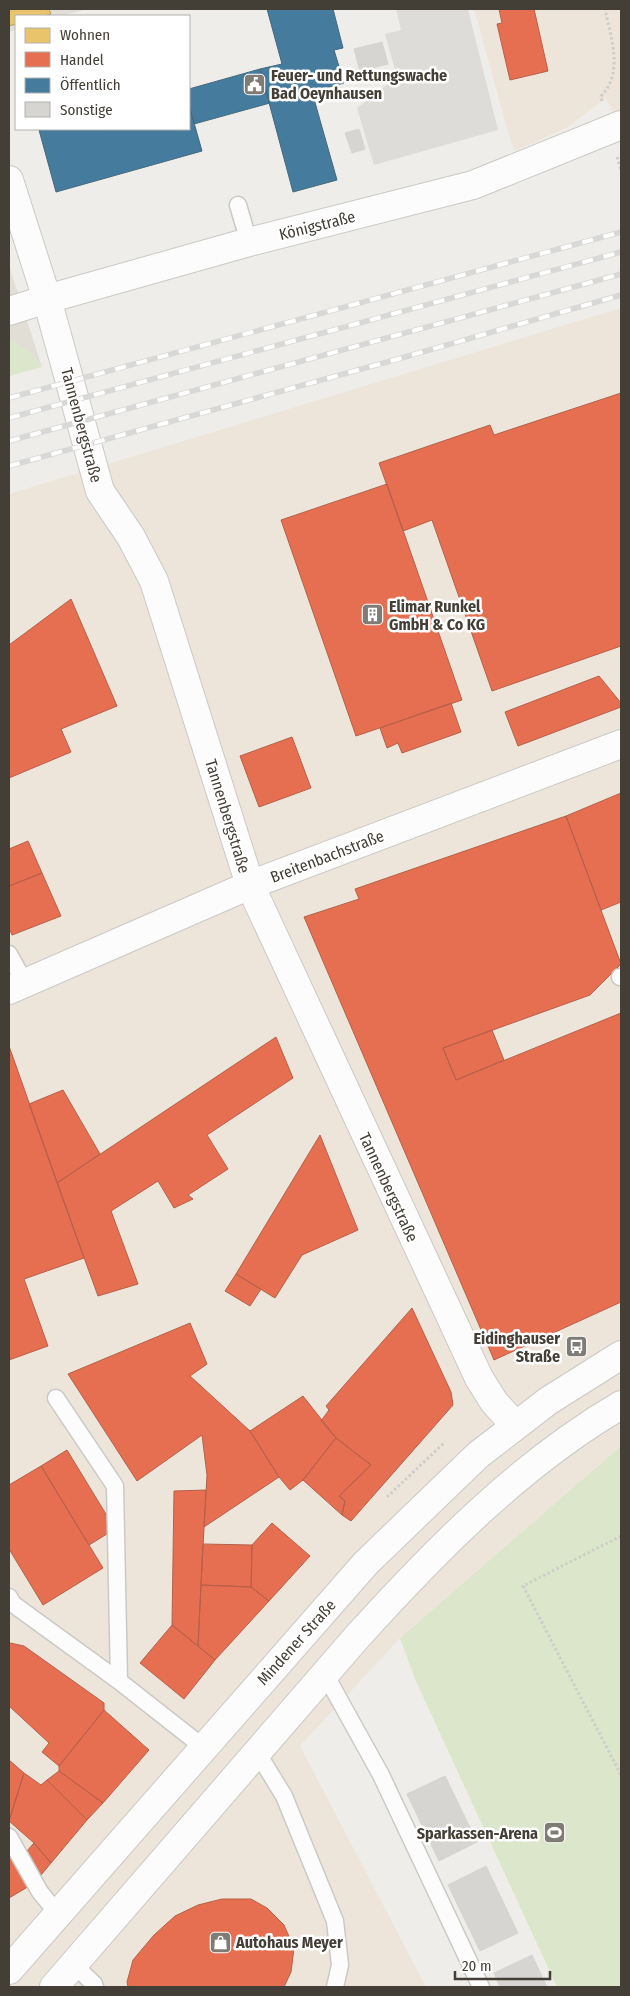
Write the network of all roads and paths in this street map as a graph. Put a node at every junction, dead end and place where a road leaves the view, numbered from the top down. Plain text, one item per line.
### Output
1 (605, 9) edge
2 (616, 128) edge
3 (621, 170) edge
4 (9, 180) edge
5 (238, 205) dead end
6 (249, 242) junction
7 (47, 298) junction
8 (9, 311) edge
9 (621, 744) edge
10 (250, 885) junction
11 (9, 954) edge
12 (17, 987) edge
13 (621, 1356) edge
14 (56, 1398) dead end
15 (621, 1405) edge
16 (515, 1426) junction
17 (621, 1536) edge
18 (9, 1597) edge
19 (324, 1674) junction
20 (119, 1681) junction
21 (203, 1747) junction
22 (257, 1752) junction
23 (621, 1776) edge
24 (9, 1837) edge
25 (57, 1913) junction
26 (74, 1965) junction
27 (9, 1970) edge
28 (54, 1987) edge
29 (94, 1987) edge
30 (335, 1987) edge
31 (481, 1987) edge

1 - 2 path
2 - 3 path
2 - 6 street, Königstraße
4 - 7 street, Tannenbergstraße
5 - 6 lane
6 - 7 street, Königstraße
7 - 8 street, Königstraße
7 - 10 street, Tannenbergstraße
9 - 10 street, Breitenbachstraße
10 - 12 street, Breitenbachstraße
10 - 16 street, Tannenbergstraße
11 - 12 lane
13 - 16 street, Mindener Straße
14 - 20 lane
15 - 19 street
16 - 21 street, Mindener Straße
17 - 23 path
18 - 20 lane
19 - 22 street
19 - 31 lane
20 - 21 lane
21 - 25 street, Mindener Straße
22 - 26 street
22 - 30 lane
24 - 25 lane
25 - 27 street, Mindener Straße
26 - 28 street
26 - 29 lane

